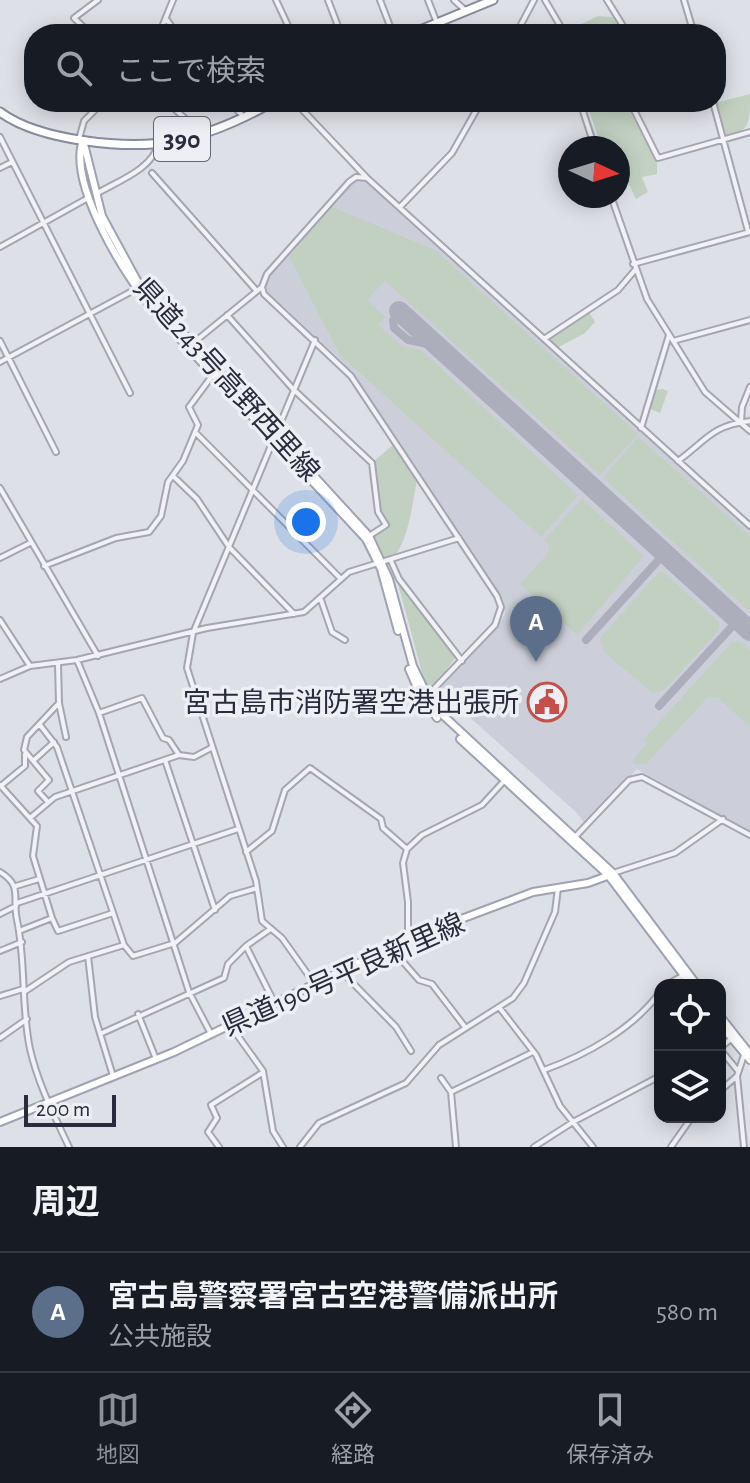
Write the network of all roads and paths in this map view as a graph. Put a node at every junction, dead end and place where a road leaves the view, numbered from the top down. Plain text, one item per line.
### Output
1 (98, 0) edge
2 (173, 0) edge
3 (276, 0) edge
4 (328, 0) edge
5 (380, 0) edge
6 (428, 0) edge
7 (454, 0) edge
8 (493, 0) edge
9 (534, 0) edge
10 (545, 0) edge
11 (607, 0) edge
12 (684, 0) edge
13 (466, 11) junction
14 (167, 20) junction
15 (437, 23) joint
16 (80, 24) edge
17 (165, 24) edge
18 (170, 24) edge
19 (287, 24) edge
20 (337, 24) edge
21 (389, 24) edge
22 (521, 24) edge
23 (559, 24) edge
24 (622, 24) edge
25 (691, 24) edge
26 (0, 112) edge
27 (93, 112) edge
28 (178, 112) edge
29 (239, 112) edge
30 (256, 112) edge
31 (304, 112) edge
32 (475, 112) edge
33 (583, 112) edge
34 (635, 112) edge
35 (716, 112) edge
36 (245, 118) junction
37 (750, 132) edge
38 (201, 133) junction
39 (591, 136) edge
40 (0, 137) edge
41 (81, 140) junction
42 (723, 140) junction
43 (158, 143) junction
44 (12, 162) junction
45 (0, 168) edge
46 (152, 173) dead end
47 (367, 178) junction
48 (92, 196) junction
49 (399, 208) junction
50 (615, 208) edge
51 (43, 220) junction
52 (749, 232) edge
53 (0, 247) edge
54 (633, 264) junction
55 (635, 270) junction
56 (262, 287) junction
57 (136, 289) junction
58 (255, 289) junction
59 (91, 315) junction
60 (227, 315) junction
61 (750, 320) edge
62 (669, 335) junction
63 (544, 339) junction
64 (315, 340) junction
65 (0, 341) edge
66 (673, 341) junction
67 (189, 347) junction
68 (9, 358) junction
69 (0, 362) edge
70 (212, 376) junction
71 (750, 387) edge
72 (293, 389) junction
73 (130, 393) dead end
74 (750, 421) edge
75 (741, 423) junction
76 (641, 428) junction
77 (750, 431) edge
78 (195, 432) junction
79 (272, 437) junction
80 (56, 452) dead end
81 (677, 461) junction
82 (173, 476) junction
83 (0, 488) edge
84 (252, 491) junction
85 (750, 526) edge
86 (369, 536) junction
87 (459, 538) junction
88 (30, 543) junction
89 (229, 547) junction
90 (0, 558) edge
91 (384, 563) junction
92 (44, 566) junction
93 (341, 579) junction
94 (321, 600) junction
95 (294, 614) junction
96 (0, 620) edge
97 (193, 633) junction
98 (345, 640) dead end
99 (98, 656) junction
100 (77, 660) junction
101 (462, 661) junction
102 (58, 664) junction
103 (30, 666) junction
104 (0, 679) edge
105 (427, 697) junction
106 (59, 703) junction
107 (99, 713) junction
108 (40, 725) junction
109 (66, 737) dead end
110 (54, 742) junction
111 (211, 748) junction
112 (24, 750) junction
113 (179, 755) junction
114 (165, 760) junction
115 (33, 761) junction
116 (118, 774) junction
117 (504, 781) junction
118 (0, 786) edge
119 (73, 791) junction
120 (48, 802) junction
121 (30, 818) junction
122 (723, 819) junction
123 (238, 829) junction
124 (750, 835) edge
125 (575, 837) junction
126 (192, 844) junction
127 (407, 849) junction
128 (246, 852) junction
129 (148, 859) junction
130 (0, 872) edge
131 (610, 874) junction
132 (101, 875) junction
133 (39, 879) junction
134 (16, 886) junction
135 (257, 888) junction
136 (558, 888) junction
137 (43, 895) junction
138 (16, 905) junction
139 (215, 910) junction
140 (113, 913) junction
141 (0, 914) edge
142 (52, 918) junction
143 (269, 930) junction
144 (19, 931) junction
145 (408, 939) junction
146 (22, 942) junction
147 (175, 943) junction
148 (124, 945) junction
149 (246, 946) junction
150 (390, 947) junction
151 (0, 951) edge
152 (88, 956) junction
153 (340, 970) junction
154 (684, 975) junction
155 (677, 979) edge
156 (688, 979) edge
157 (689, 979) edge
158 (314, 983) junction
159 (24, 990) junction
160 (189, 992) junction
161 (0, 996) edge
162 (654, 1000) edge
163 (274, 1002) junction
164 (499, 1007) junction
165 (138, 1014) junction
166 (28, 1019) junction
167 (726, 1024) edge
168 (230, 1025) junction
169 (465, 1027) junction
170 (726, 1032) edge
171 (100, 1034) junction
172 (211, 1034) junction
173 (0, 1038) edge
174 (731, 1039) junction
175 (726, 1043) edge
176 (411, 1051) dead end
177 (722, 1051) edge
178 (533, 1052) junction
179 (747, 1053) edge
180 (156, 1059) junction
181 (750, 1060) edge
182 (544, 1070) junction
183 (262, 1073) junction
184 (738, 1073) junction
185 (113, 1076) junction
186 (441, 1078) dead end
187 (654, 1079) edge
188 (726, 1085) edge
189 (451, 1092) junction
190 (48, 1102) junction
191 (0, 1122) edge
192 (573, 1122) junction
193 (688, 1123) edge
194 (69, 1147) edge
195 (219, 1147) edge
196 (283, 1147) edge
197 (300, 1147) edge
198 (456, 1147) edge
199 (534, 1147) edge
200 (593, 1147) edge
201 (671, 1147) edge
202 (744, 1147) edge

1 - 16 street
2 - 14 street
3 - 19 street
4 - 20 street
5 - 21 street
6 - 15 street
7 - 13 street
8 - 13 highway
9 - 22 street
10 - 23 street
11 - 24 street
12 - 25 street
13 - 15 highway
14 - 17 street
14 - 18 street
26 - 41 highway, 390
27 - 41 street
28 - 38 street
29 - 36 street
30 - 36 highway, 390
31 - 47 street
32 - 49 street
33 - 39 street
34 - 42 street
35 - 42 street
36 - 38 highway, 390
37 - 42 street
38 - 43 highway, 390
40 - 44 street
41 - 43 highway, 390
41 - 48 main road, 県道243号高野西里線
42 - 52 street
43 - 48 street
44 - 45 street
44 - 51 street
46 - 58 street
47 - 49 street
47 - 56 street
48 - 51 street
48 - 57 main road, 県道243号高野西里線
48 - 67 main road, 県道243号高野西里線
49 - 63 street
50 - 54 street
51 - 53 street
51 - 59 street
52 - 54 street
54 - 55 street
55 - 62 street
55 - 63 street
56 - 58 street
56 - 64 street
57 - 59 street
57 - 67 main road, 県道243号高野西里線
58 - 60 street
59 - 68 street
59 - 73 street
60 - 67 street
60 - 72 street
61 - 66 street
62 - 66 street
62 - 76 street
63 - 76 street
64 - 72 street
64 - 87 street
65 - 68 street
66 - 75 street
67 - 70 main road, 県道243号高野西里線
67 - 79 main road, 県道243号高野西里線
68 - 69 street
68 - 80 street
70 - 78 street
70 - 79 main road, 県道243号高野西里線
71 - 75 street
72 - 79 street
72 - 86 street
74 - 75 street
75 - 77 street
75 - 81 street
76 - 81 street
78 - 82 street
78 - 84 street
79 - 84 street
79 - 86 main road, 県道243号高野西里線
79 - 91 main road, 県道243号高野西里線
81 - 85 street
82 - 89 street
82 - 92 street
83 - 88 street
84 - 89 street
84 - 93 street
86 - 91 main road, 県道243号高野西里線
87 - 91 street
87 - 101 street
88 - 90 street
88 - 92 street
89 - 95 street
89 - 97 street
91 - 93 street
91 - 101 street
91 - 105 main road, 県道243号高野西里線
91 - 117 main road, 県道243号高野西里線
92 - 99 street
93 - 94 street
94 - 95 street
94 - 98 street
95 - 97 street
96 - 103 street
97 - 99 street
97 - 111 street
99 - 100 street
100 - 102 street
100 - 107 street
101 - 105 street
102 - 103 street
102 - 106 street
103 - 104 street
105 - 125 main road, 県道243号高野西里線
106 - 108 street
106 - 109 street
107 - 113 street
107 - 116 street
108 - 110 street
108 - 112 street
110 - 115 street
110 - 119 street
111 - 113 street
111 - 123 street
112 - 115 street
112 - 118 street
113 - 114 street
114 - 116 street
114 - 126 street
115 - 120 street
116 - 119 street
116 - 129 street
117 - 127 street
117 - 131 main road, 県道243号高野西里線
118 - 121 street
119 - 120 street
119 - 132 street
120 - 121 street
121 - 133 street
122 - 124 street
122 - 125 street
122 - 131 street
123 - 126 street
123 - 128 street
125 - 131 main road, 県道243号高野西里線
126 - 129 street
126 - 139 street
127 - 128 street
127 - 145 street
128 - 135 street
129 - 132 street
129 - 147 street
130 - 134 street
131 - 136 main road, 県道190号平良新里線
131 - 154 main road
131 - 157 main road
132 - 137 street
132 - 140 street
133 - 134 street
133 - 137 street
134 - 138 street
135 - 139 street
135 - 143 street
136 - 145 main road, 県道190号平良新里線
136 - 164 street
137 - 138 street
137 - 142 street
138 - 141 street
138 - 144 street
139 - 147 street
140 - 142 street
140 - 148 street
142 - 144 street
143 - 149 street
143 - 158 street
144 - 146 street
145 - 150 main road, 県道190号平良新里線
146 - 151 street
146 - 159 street
147 - 148 street
147 - 160 street
148 - 152 street
149 - 160 street
149 - 163 street
150 - 153 main road, 県道190号平良新里線
150 - 169 street
152 - 159 street
152 - 171 street
153 - 158 main road, 県道190号平良新里線
153 - 176 street
154 - 155 street
154 - 156 main road
158 - 163 main road, 県道190号平良新里線
159 - 161 street
159 - 166 street
160 - 165 street
160 - 172 street
162 - 182 street
163 - 168 main road, 県道190号平良新里線
164 - 169 street
164 - 178 street
165 - 171 street
165 - 180 street
166 - 173 street
166 - 190 street
167 - 179 main road
168 - 172 main road, 県道190号平良新里線
168 - 183 street
169 - 197 street
170 - 174 main road
171 - 185 street
172 - 180 main road, 県道190号平良新里線
174 - 175 street
174 - 179 main road
177 - 184 street
178 - 182 street
178 - 189 street
179 - 181 main road
179 - 184 street
180 - 185 main road, 県道190号平良新里線
182 - 192 street
183 - 195 street
183 - 196 street
184 - 188 street
184 - 202 street
185 - 190 main road, 県道190号平良新里線
186 - 189 street
187 - 192 street
189 - 198 street
190 - 191 main road, 県道190号平良新里線
190 - 194 street
192 - 199 street
192 - 200 street
193 - 201 street

